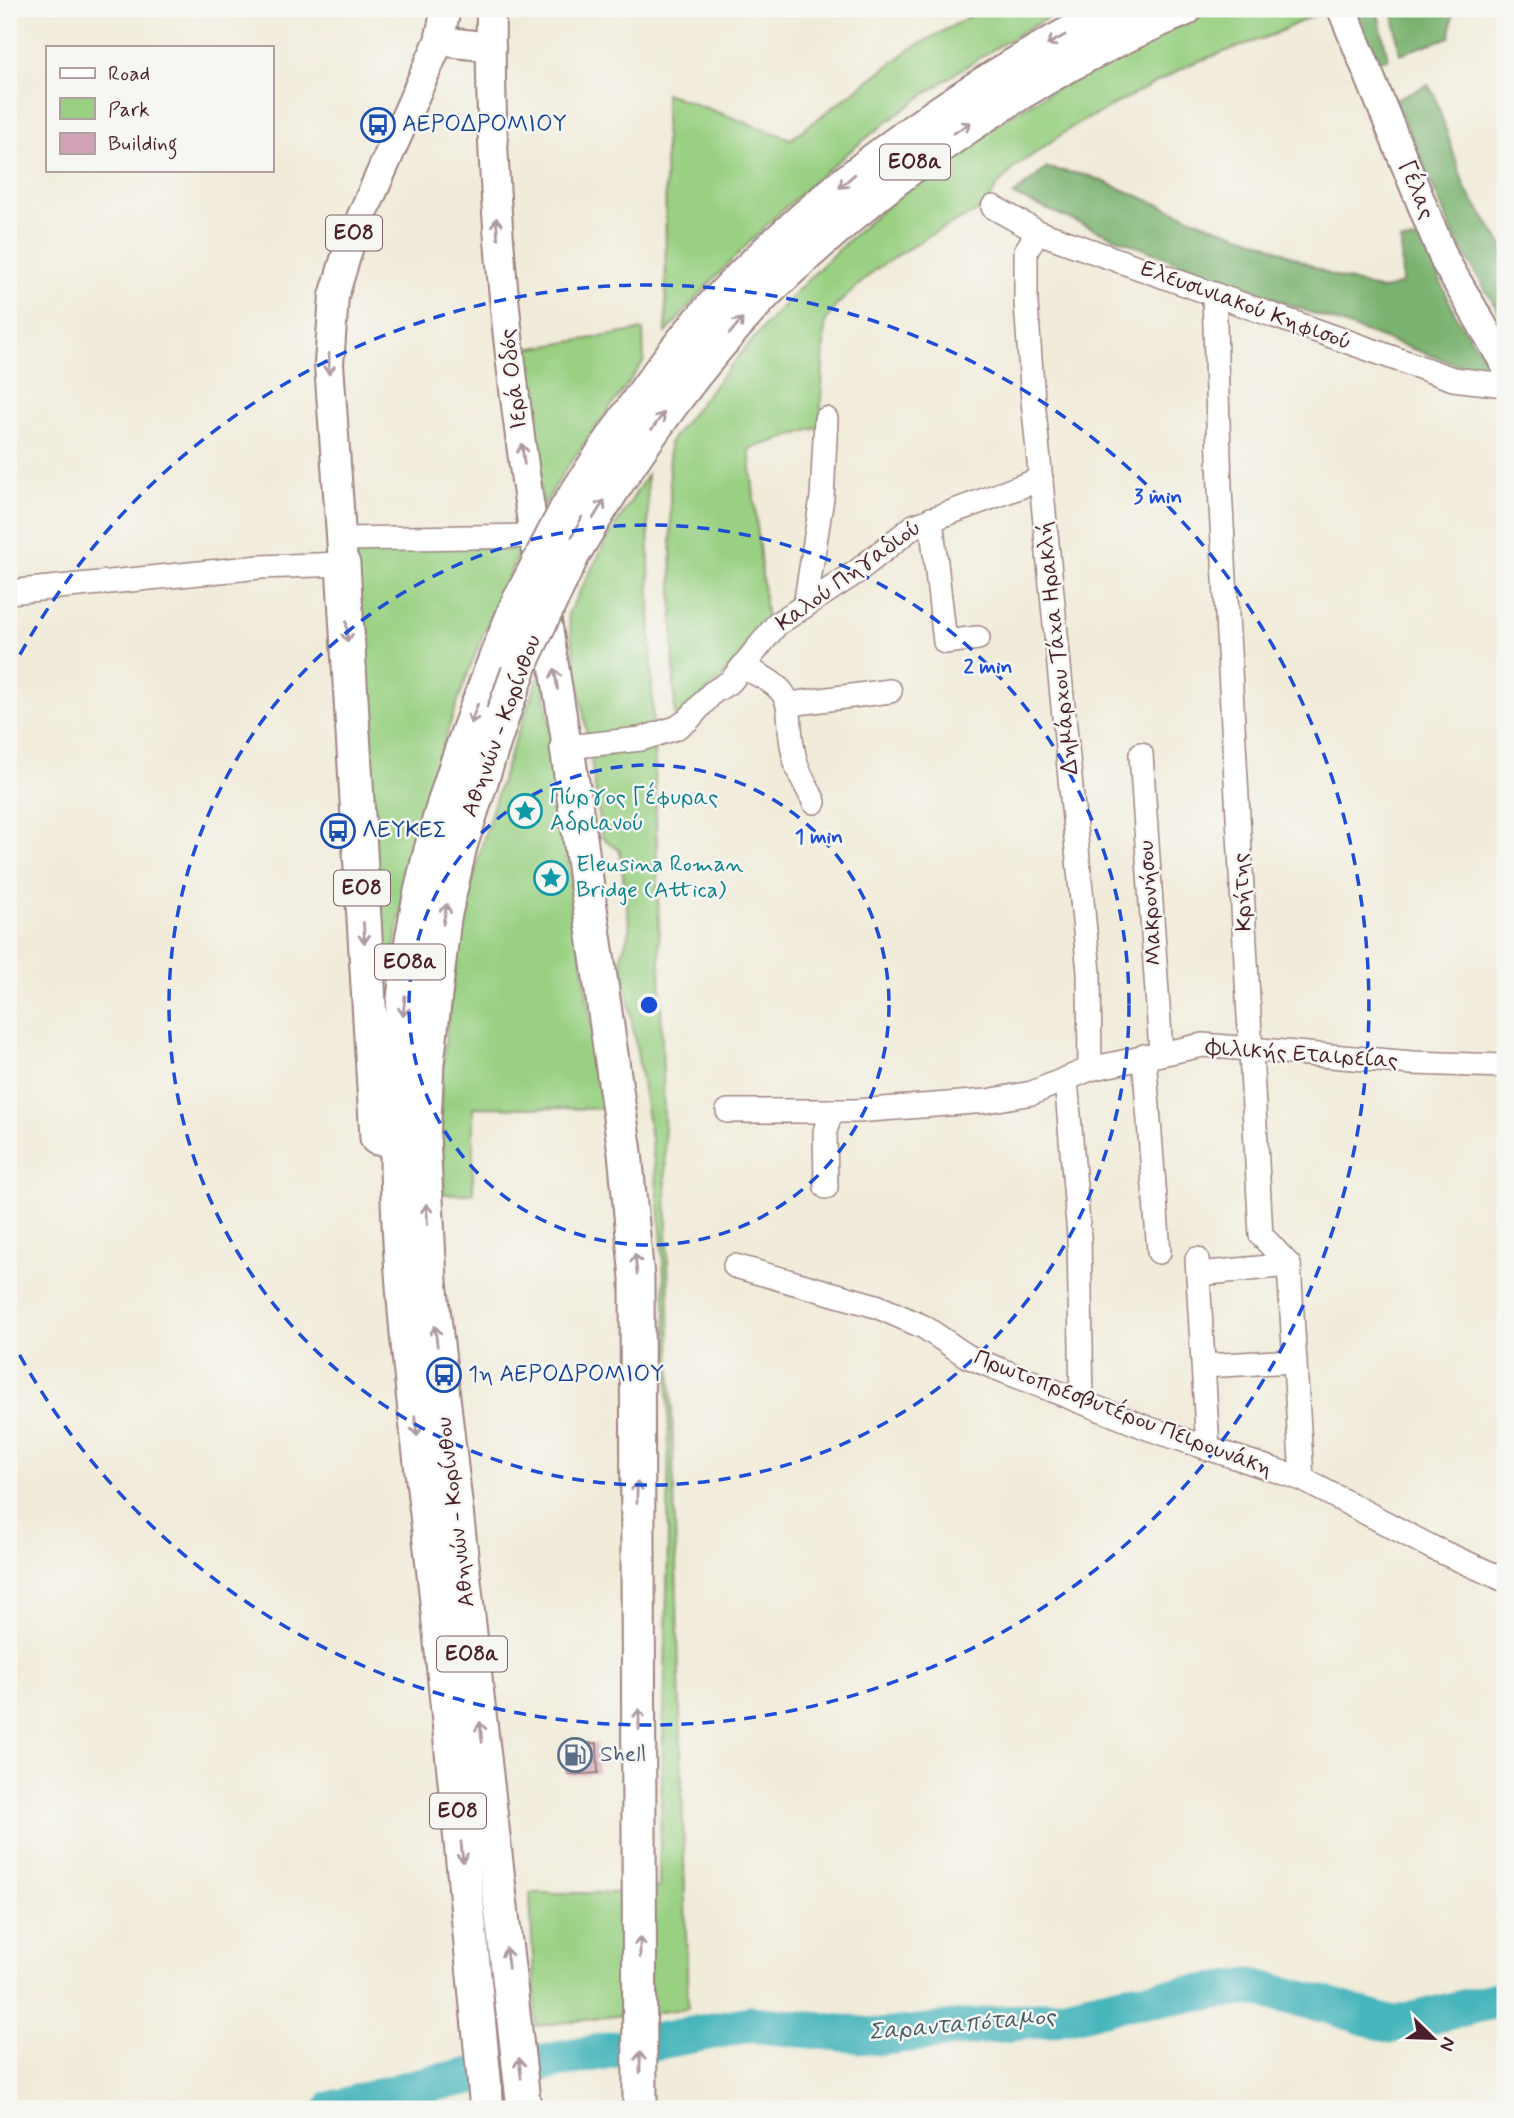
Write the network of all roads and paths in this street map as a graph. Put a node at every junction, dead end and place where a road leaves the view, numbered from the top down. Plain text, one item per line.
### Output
1 (446, 9) edge
2 (491, 9) edge
3 (1116, 9) edge
4 (1185, 9) edge
5 (1342, 9) edge
6 (439, 41) junction
7 (491, 47) junction
8 (993, 207) dead end
9 (1038, 232) junction
10 (1214, 294) junction
11 (1505, 364) edge
12 (1505, 385) edge
13 (826, 419) dead end
14 (1041, 479) junction
15 (931, 519) junction
16 (533, 536) junction
17 (342, 551) junction
18 (9, 592) edge
19 (805, 606) junction
20 (978, 638) dead end
21 (743, 668) junction
22 (890, 691) dead end
23 (790, 704) junction
24 (568, 747) junction
25 (1141, 754) dead end
26 (814, 802) dead end
27 (1252, 1048) junction
28 (1152, 1054) junction
29 (1505, 1066) edge
30 (1090, 1069) junction
31 (1066, 1079) junction
32 (728, 1111) dead end
33 (831, 1111) junction
34 (826, 1187) dead end
35 (1159, 1252) dead end
36 (1289, 1265) junction
37 (735, 1266) dead end
38 (402, 1285) junction
39 (1295, 1362) junction
40 (1204, 1366) junction
41 (1082, 1402) junction
42 (1208, 1449) junction
43 (1302, 1479) junction
44 (1505, 1580) edge
45 (487, 2109) edge
46 (524, 2109) edge
47 (640, 2109) edge

1 - 6 main road, ΕΟ8
2 - 7 main road, Ιερά Οδός
3 -> 38 highway, Αθηνών - Κορίνθου / ΕΟ8α, bridge
46 -> 4 highway, Αθηνών - Κορίνθου / ΕΟ8α, bridge
5 - 11 main road, Γέλας
6 - 7 main road
6 -> 17 main road, ΕΟ8
16 -> 7 main road, Ιερά Οδός
8 - 9 street, Ελευσινιακού Κηφισού
9 - 10 street, Ελευσινιακού Κηφισού
9 - 14 street, Δημάρχου Τάχα Ηρακλή
10 - 12 street, Ελευσινιακού Κηφισού
10 - 27 street, Κρήτης
13 - 19 street
14 - 15 street, Καλού Πηγαδιού
14 - 30 street, Δημάρχου Τάχα Ηρακλή
15 - 19 street, Καλού Πηγαδιού
15 - 20 street
16 - 17 street
24 -> 16 main road, Ιερά Οδός
17 - 18 street
17 -> 38 highway, ΕΟ8
19 - 21 street, Καλού Πηγαδιού
21 - 23 street
21 - 24 street, Καλού Πηγαδιού
22 - 23 street
23 - 26 street
47 -> 24 highway
25 - 28 street, Μακρονήσου
27 - 28 street, Φιλικής Εταιρείας
27 - 29 street, Φιλικής Εταιρείας
27 - 36 street, Κρήτης
28 - 30 street, Φιλικής Εταιρείας
28 - 35 street, Μακρονήσου
30 - 31 street, Φιλικής Εταιρείας
31 - 33 street, Φιλικής Εταιρείας
31 - 41 street
32 - 33 street, Φιλικής Εταιρείας
33 - 34 street
36 - 39 street
36 - 40 street
37 - 41 street, Πρωτοπρεσβυτέρου Πειρουνάκη
38 -> 45 highway, Αθηνών - Κορίνθου / ΕΟ8
39 - 40 street
39 - 43 street
40 - 42 street
41 - 42 street, Πρωτοπρεσβυτέρου Πειρουνάκη
42 - 43 street, Πρωτοπρεσβυτέρου Πειρουνάκη
43 - 44 street, Πρωτοπρεσβυτέρου Πειρουνάκη

